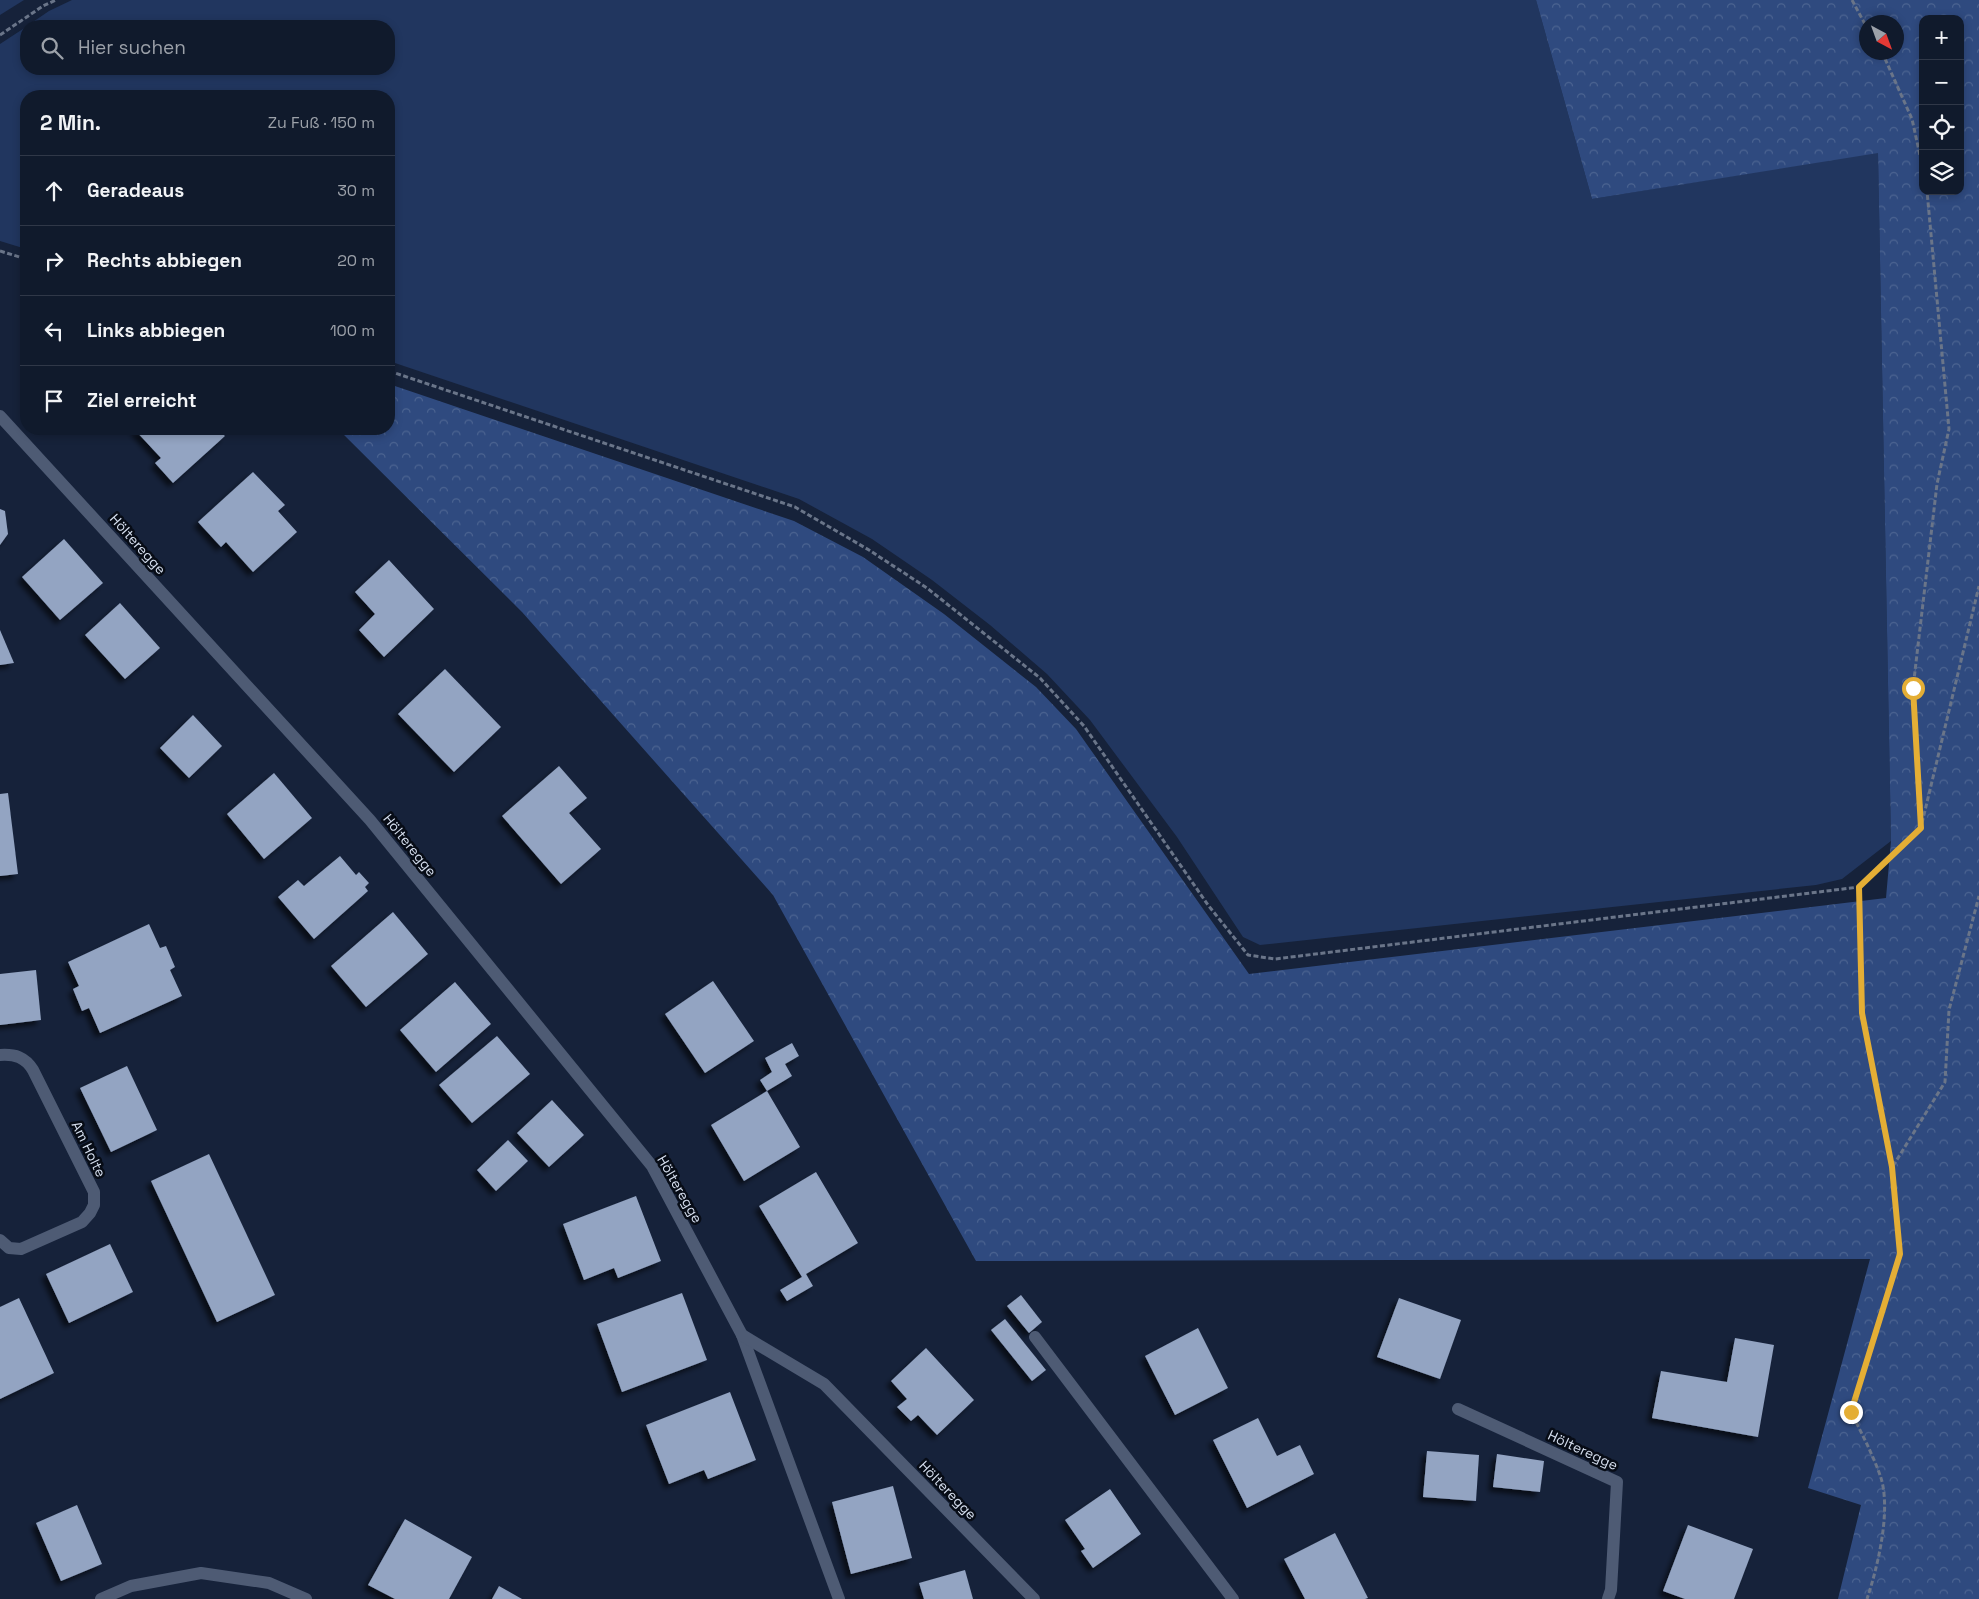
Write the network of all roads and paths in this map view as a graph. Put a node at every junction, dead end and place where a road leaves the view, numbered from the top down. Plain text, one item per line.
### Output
1 (56, 0) edge
2 (1852, 0) edge
3 (1860, 15) edge
4 (22, 20) edge
5 (20, 22) edge
6 (0, 35) edge
7 (1886, 60) edge
8 (1919, 151) edge
9 (1927, 195) edge
10 (0, 251) edge
11 (20, 257) edge
12 (395, 373) edge
13 (0, 416) edge
14 (1979, 586) edge
15 (1921, 828) junction
16 (1859, 887) junction
17 (1979, 896) edge
18 (0, 1055) edge
19 (1892, 1167) junction
20 (0, 1240) edge
21 (742, 1335) junction
22 (1035, 1337) dead end
23 (1458, 1408) dead end
24 (101, 1599) edge
25 (306, 1599) edge
26 (839, 1599) edge
27 (1034, 1599) edge
28 (1233, 1599) edge
29 (1608, 1599) edge
30 (1867, 1599) edge

1 - 4 path
2 - 3 path
5 - 6 path
7 - 8 path
9 - 15 path
10 - 11 path
12 - 16 path
13 - 21 street, Hölteregge
14 - 15 path
15 - 16 path
16 - 19 path
17 - 19 path
18 - 20 street, Am Holte
19 - 30 path
21 - 26 street, Hölteregge
21 - 27 street, Hölteregge
22 - 28 street
23 - 29 street, Hölteregge
24 - 25 street

